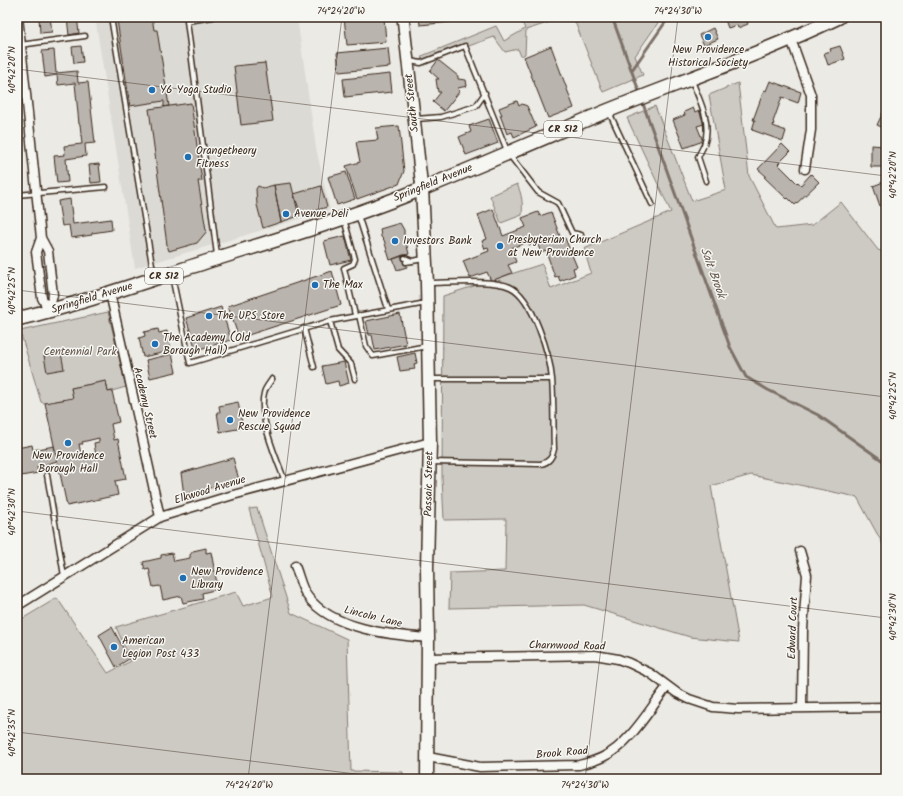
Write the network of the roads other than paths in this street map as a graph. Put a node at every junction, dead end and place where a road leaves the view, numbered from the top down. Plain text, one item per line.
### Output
1 (18, 17) edge
2 (111, 17) edge
3 (213, 17) edge
4 (403, 17) edge
5 (839, 17) edge
6 (85, 36) dead end
7 (791, 39) junction
8 (19, 45) edge
9 (408, 61) junction
10 (691, 78) junction
11 (485, 93) junction
12 (608, 110) junction
13 (414, 119) junction
14 (508, 153) junction
15 (805, 169) dead end
16 (706, 181) dead end
17 (106, 187) dead end
18 (422, 189) junction
19 (36, 194) junction
20 (17, 195) edge
21 (652, 204) dead end
22 (357, 213) junction
23 (344, 218) junction
24 (581, 235) dead end
25 (41, 238) junction
26 (218, 259) junction
27 (426, 259) junction
28 (412, 261) junction
29 (172, 273) junction
30 (154, 279) junction
31 (427, 283) junction
32 (110, 293) junction
33 (428, 302) junction
34 (388, 310) junction
35 (49, 312) junction
36 (357, 315) junction
37 (17, 319) edge
38 (330, 321) junction
39 (304, 328) junction
40 (429, 346) junction
41 (314, 367) dead end
42 (272, 379) dead end
43 (355, 379) dead end
44 (429, 379) junction
45 (552, 379) junction
46 (430, 442) junction
47 (430, 462) junction
48 (47, 475) dead end
49 (285, 481) junction
50 (160, 517) junction
51 (800, 551) dead end
52 (295, 566) dead end
53 (64, 576) junction
54 (17, 606) edge
55 (428, 638) junction
56 (428, 658) junction
57 (667, 686) junction
58 (886, 707) edge
59 (802, 708) junction
60 (428, 757) junction
61 (427, 779) edge

1 - 8 street
2 - 30 lane
3 - 26 lane
4 - 9 street, South Street
5 - 7 main road, Springfield Avenue / CR 512
6 - 8 lane
7 - 10 main road, Springfield Avenue / CR 512
7 - 15 street
8 - 19 street
9 - 11 lane
9 - 13 street, South Street
10 - 12 main road, Springfield Avenue / CR 512
10 - 16 lane
11 - 13 lane
11 - 14 lane
12 - 14 main road, Springfield Avenue / CR 512
12 - 21 lane
13 - 18 street, South Street
14 - 18 main road, Springfield Avenue / CR 512
14 - 24 lane
17 - 19 lane
18 - 22 main road, Springfield Avenue / CR 512
18 - 27 main road, Passaic Street
19 - 20 lane
19 - 25 street
22 - 23 main road, Springfield Avenue / CR 512
22 - 34 lane
23 - 26 main road, Springfield Avenue / CR 512
23 - 36 lane
25 - 35 street
25 - 35 street
26 - 29 main road, Springfield Avenue / CR 512
27 - 28 lane
27 - 31 main road, Passaic Street
28 - 28 lane
29 - 30 main road, Springfield Avenue / CR 512
29 - 39 lane
30 - 32 main road, Springfield Avenue / CR 512
31 - 33 main road, Passaic Street
31 - 45 lane
32 - 35 main road, Springfield Avenue / CR 512
32 - 50 street, Academy Street
33 - 34 lane
33 - 40 main road, Passaic Street
34 - 36 lane
35 - 37 main road, Springfield Avenue / CR 512
36 - 38 lane
36 - 40 lane
38 - 39 lane
38 - 43 lane
39 - 41 lane
40 - 44 main road, Passaic Street
42 - 49 lane
44 - 45 lane
44 - 46 main road, Passaic Street
45 - 47 lane
46 - 47 main road, Passaic Street
46 - 49 street, Elkwood Avenue
47 - 55 main road, Passaic Street
48 - 53 lane
49 - 50 street, Elkwood Avenue
50 - 53 street, Elkwood Avenue
51 - 59 street, Edward Court
52 - 55 street, Lincoln Lane
53 - 54 street, Elkwood Avenue
55 - 56 main road, Passaic Street
56 - 57 street, Charnwood Road
56 - 60 main road, Passaic Street
57 - 59 street, Charnwood Road
57 - 60 street, Brook Road
58 - 59 street, Charnwood Road
60 - 61 main road, Passaic Street

